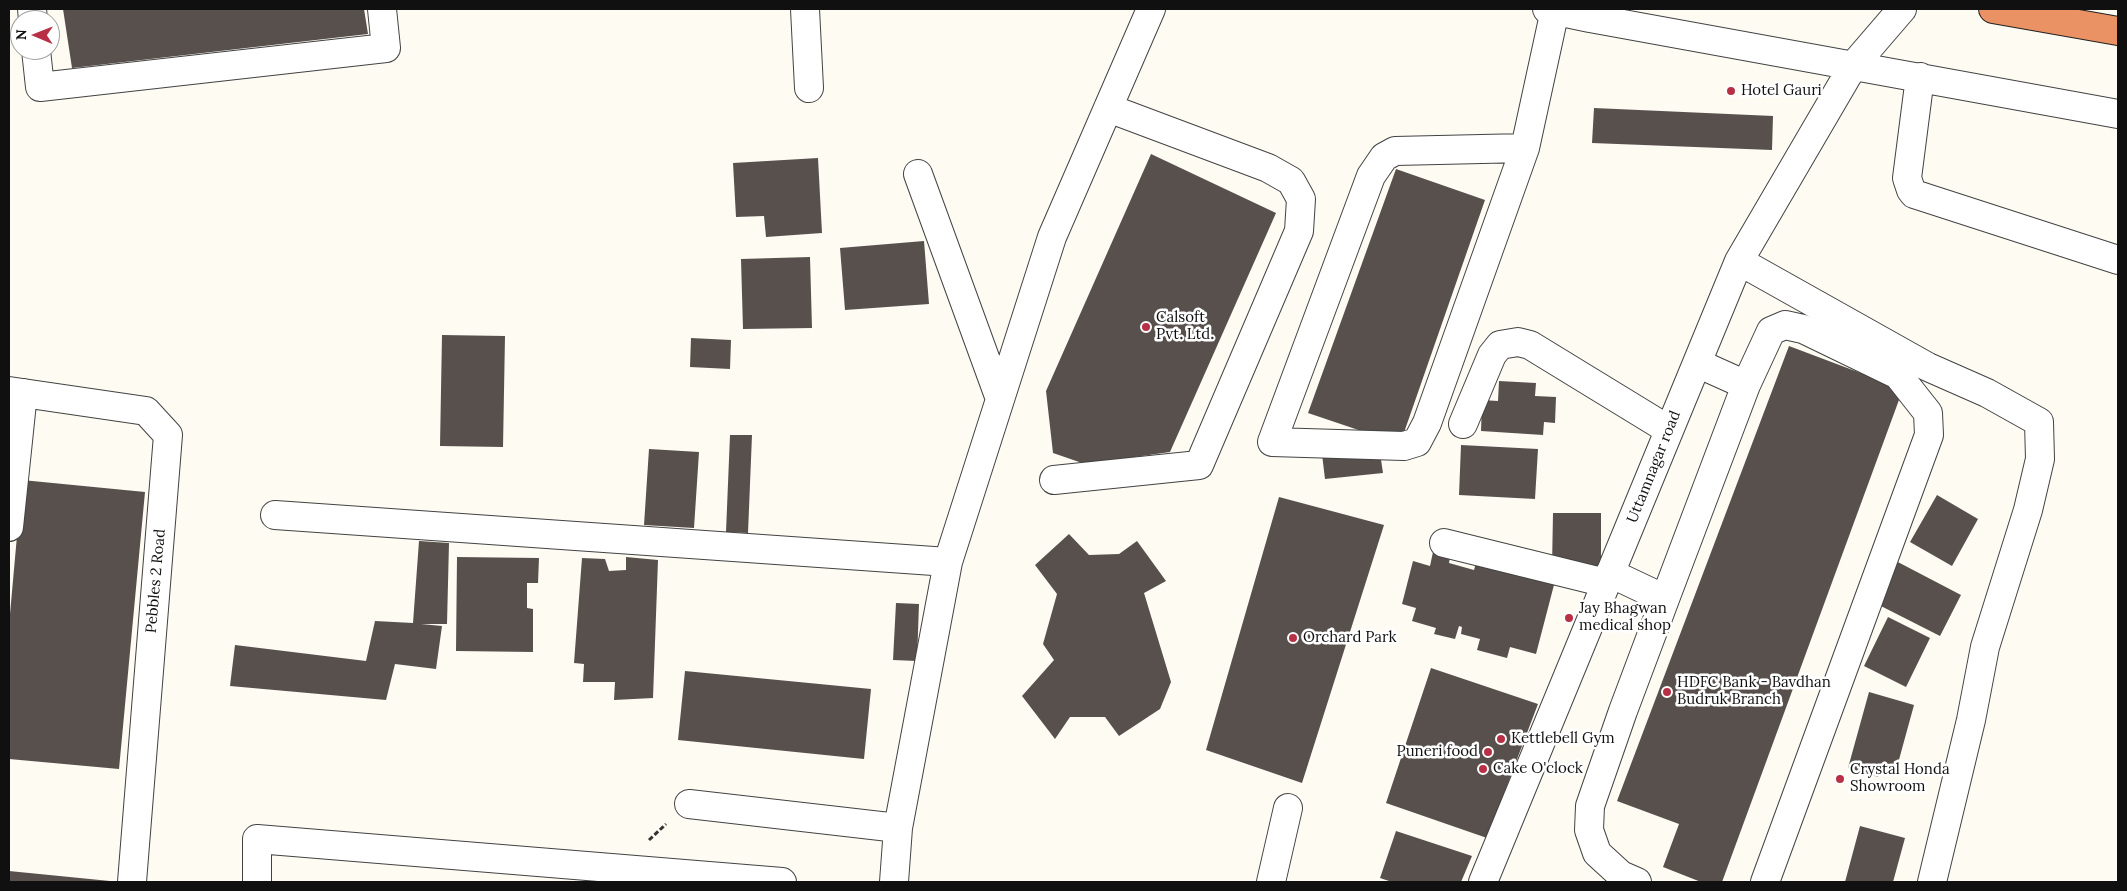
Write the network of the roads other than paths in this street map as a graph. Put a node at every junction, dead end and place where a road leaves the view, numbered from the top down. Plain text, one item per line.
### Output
1 (382, 9) edge
2 (804, 9) edge
3 (1151, 9) edge
4 (1902, 9) edge
5 (1993, 9) edge
6 (1551, 10) edge
7 (2118, 31) edge
8 (37, 60) edge
9 (1853, 66) junction
10 (1920, 77) junction
11 (809, 88) dead end
12 (1108, 108) junction
13 (2118, 114) edge
14 (1525, 148) junction
15 (918, 174) dead end
16 (2118, 260) edge
17 (1739, 261) junction
18 (1697, 363) junction
19 (1746, 385) junction
20 (16, 392) edge
21 (1000, 399) junction
22 (1463, 424) dead end
23 (1669, 430) junction
24 (1054, 480) dead end
25 (275, 515) dead end
26 (9, 527) edge
27 (1444, 543) dead end
28 (948, 562) junction
29 (1608, 578) junction
30 (1665, 600) junction
31 (689, 804) dead end
32 (1288, 808) dead end
33 (898, 828) junction
34 (503, 871) edge
35 (654, 877) edge
36 (132, 882) edge
37 (257, 882) edge
38 (782, 882) edge
39 (894, 882) edge
40 (1271, 882) edge
41 (1483, 882) edge
42 (1638, 882) edge
43 (1765, 882) edge
44 (1932, 882) edge

1 - 8 street
2 - 11 street
3 - 12 street
4 - 9 street, Uttamnagar road
5 - 7 highway
6 - 9 street
6 - 14 street
9 - 10 street
9 - 17 street, Uttamnagar road
10 - 13 street
10 - 16 street
12 - 21 street
12 - 24 street
14 - 14 street
15 - 21 street
17 - 18 street, Uttamnagar road
17 - 44 street
18 - 19 street
18 - 23 street, Uttamnagar road
19 - 30 street
19 - 43 street
20 - 26 street, Pebbles 2 Road
20 - 36 street, Pebbles 2 Road
21 - 28 street
22 - 23 street
23 - 29 street, Uttamnagar road
25 - 28 street
27 - 29 street
28 - 33 street
29 - 30 street
29 - 41 street, Uttamnagar road
30 - 42 street
31 - 33 street
32 - 40 street
33 - 39 street
34 - 35 street
34 - 37 street
35 - 38 street

